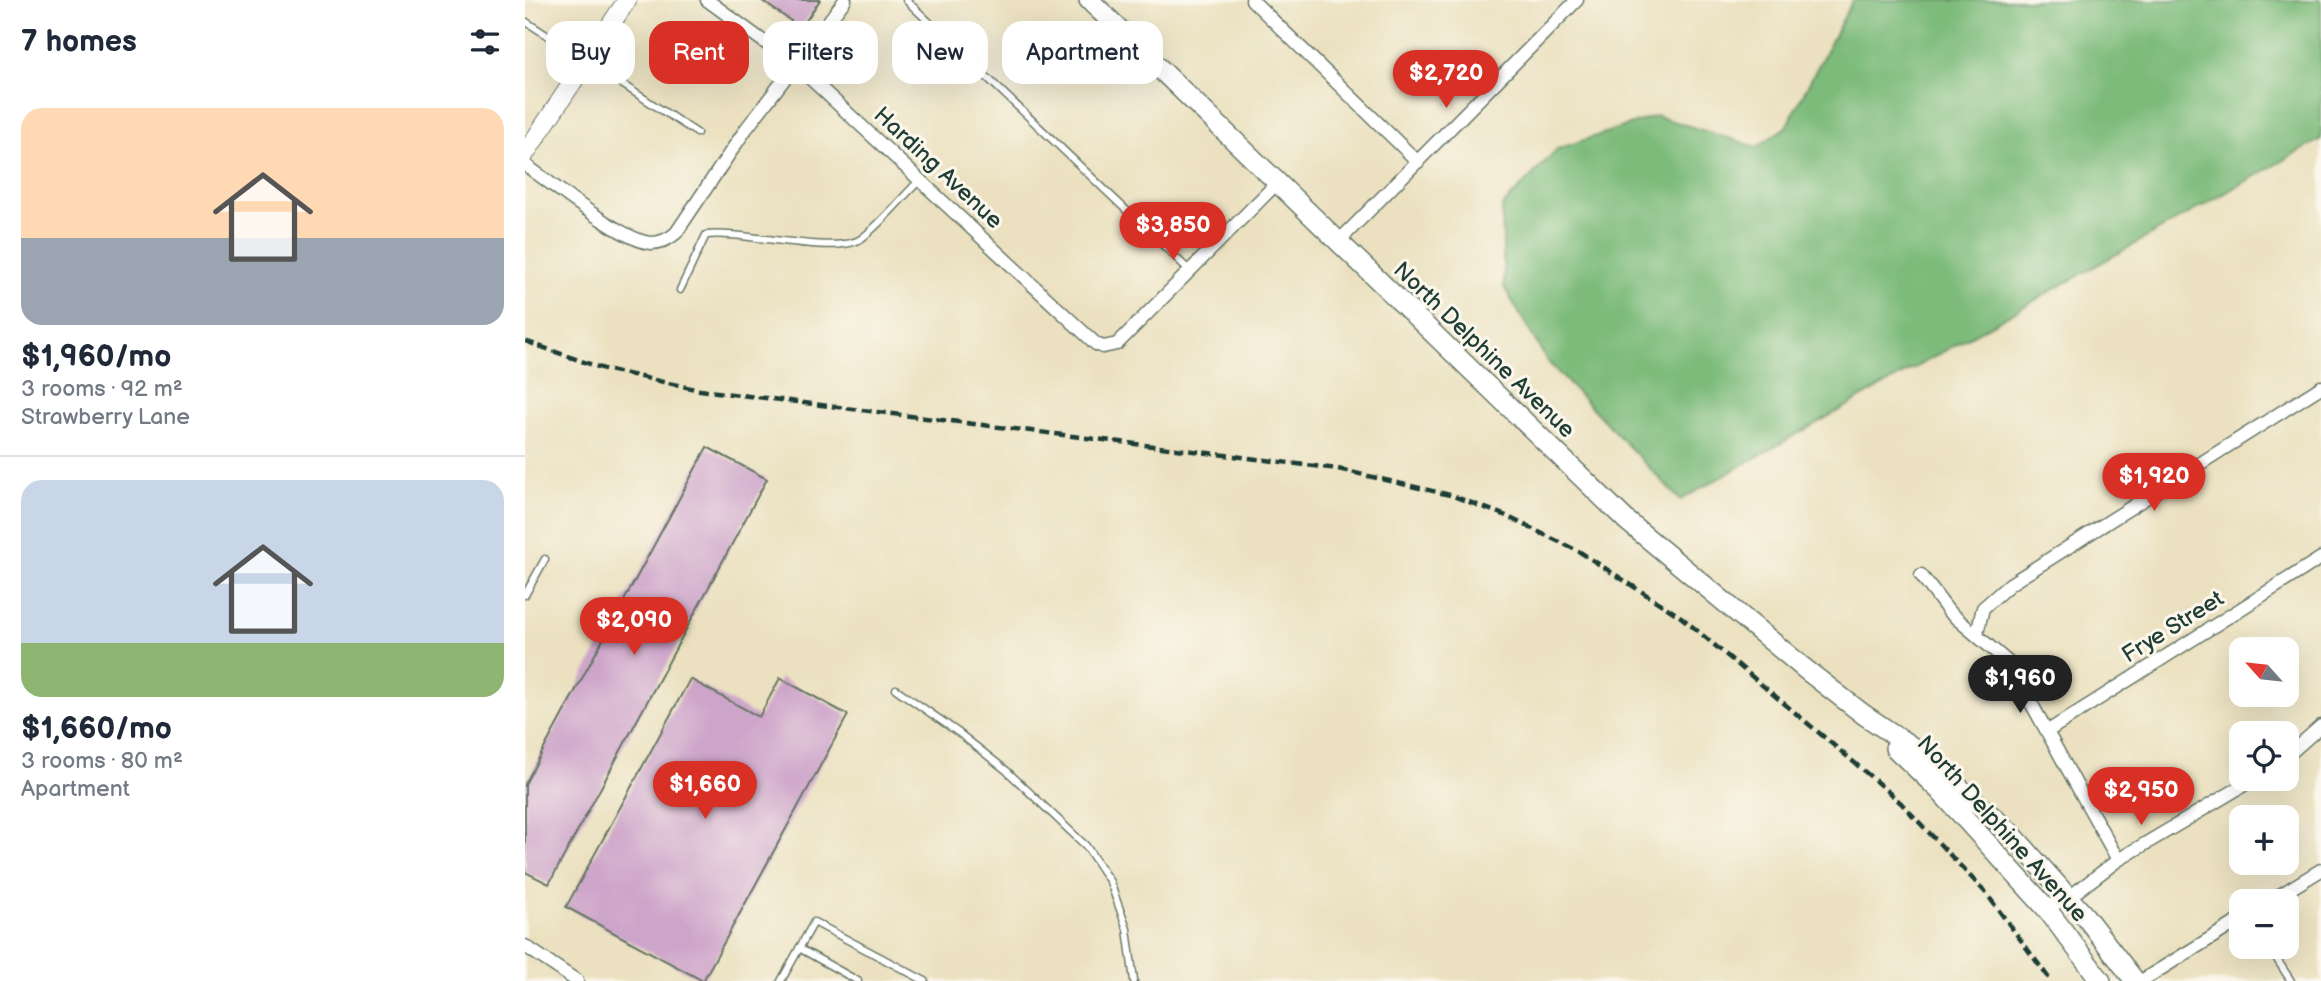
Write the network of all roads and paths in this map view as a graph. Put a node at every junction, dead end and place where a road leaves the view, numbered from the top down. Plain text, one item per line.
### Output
1 (627, 0) edge
2 (707, 0) edge
3 (845, 0) edge
4 (906, 0) edge
5 (1089, 0) edge
6 (1252, 0) edge
7 (1577, 0) edge
8 (525, 21) edge
9 (614, 21) edge
10 (830, 21) edge
11 (546, 35) edge
12 (763, 41) edge
13 (574, 84) edge
14 (621, 84) edge
15 (782, 84) edge
16 (816, 84) edge
17 (697, 133) dead end
18 (525, 154) edge
19 (1418, 162) junction
20 (525, 165) edge
21 (920, 180) junction
22 (1277, 183) junction
23 (1338, 242) junction
24 (1189, 270) junction
25 (680, 290) dead end
26 (2321, 387) edge
27 (2321, 558) edge
28 (545, 559) dead end
29 (1921, 575) dead end
30 (525, 595) edge
31 (1977, 633) junction
32 (896, 689) dead end
33 (1863, 714) junction
34 (2321, 726) edge
35 (2048, 731) junction
36 (2299, 745) edge
37 (2234, 791) edge
38 (2118, 860) junction
39 (2321, 870) edge
40 (2290, 889) edge
41 (2069, 898) junction
42 (2046, 908) junction
43 (2229, 927) edge
44 (525, 946) edge
45 (799, 948) junction
46 (2277, 959) edge
47 (577, 981) edge
48 (781, 981) edge
49 (858, 981) edge
50 (926, 981) edge
51 (1134, 981) edge
52 (2101, 981) edge
53 (2135, 981) edge
54 (2141, 981) edge
55 (2291, 981) edge

1 - 9 main road
2 - 12 street, Harding Avenue
3 - 10 street
4 - 24 lane
5 - 22 main road, North Delphine Avenue
6 - 19 street
7 - 19 street
8 - 11 lane
13 - 18 main road
14 - 17 lane
15 - 20 street
16 - 21 street, Harding Avenue
19 - 23 street
21 - 24 street, Harding Avenue
21 - 25 lane
22 - 23 main road, North Delphine Avenue
22 - 24 street
23 - 33 main road, North Delphine Avenue
26 - 31 street
27 - 35 street, Frye Street
28 - 30 lane
29 - 31 street
31 - 35 street
32 - 51 lane
33 - 41 main road, North Delphine Avenue
33 - 42 main road, North Delphine Avenue
34 - 36 street
35 - 38 street
37 - 38 street
38 - 41 street
39 - 40 street
41 - 42 street
41 - 53 main road, North Delphine Avenue
42 - 52 main road, North Delphine Avenue
43 - 54 street
44 - 47 street
45 - 48 lane
45 - 49 lane
45 - 50 lane
46 - 55 lane

